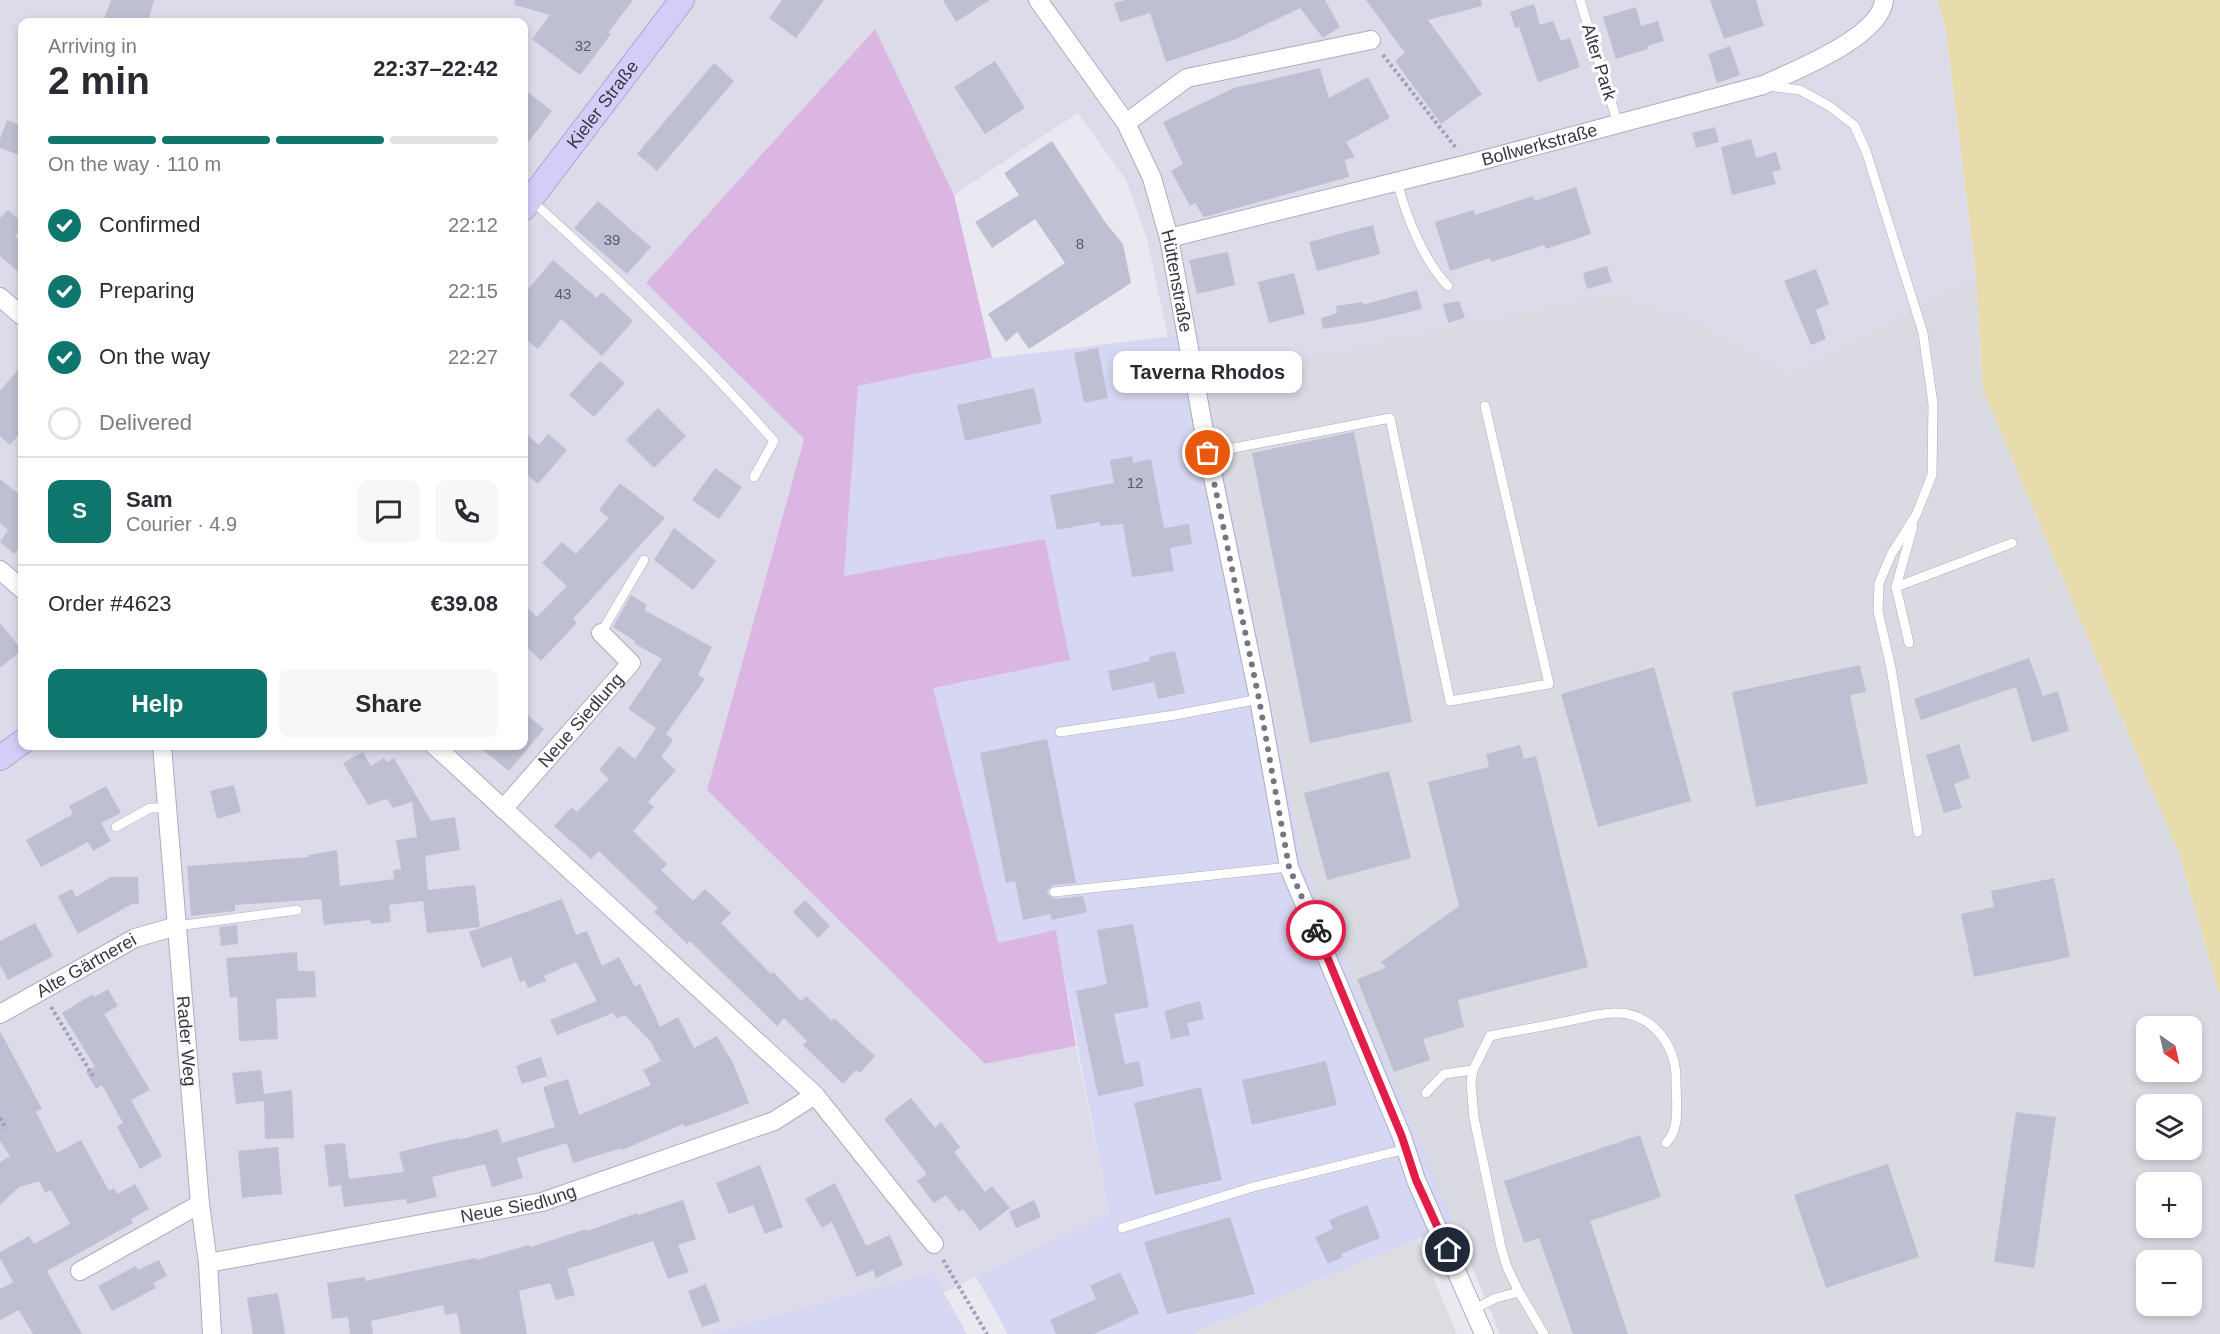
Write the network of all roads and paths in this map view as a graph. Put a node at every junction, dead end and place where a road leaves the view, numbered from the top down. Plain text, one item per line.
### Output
1 (682, 0) edge
2 (1038, 0) edge
3 (1580, 0) edge
4 (1884, 0) edge
5 (1371, 40) joint
6 (1763, 85) junction
7 (1126, 123) junction
8 (1618, 124) junction
9 (1468, 164) junction
10 (1397, 181) junction
11 (528, 203) edge
12 (528, 205) edge
13 (1168, 238) junction
14 (1448, 286) dead end
15 (0, 297) edge
16 (18, 313) edge
17 (1485, 406) dead end
18 (1208, 453) junction
19 (754, 477) dead end
20 (1916, 515) junction
21 (2012, 543) dead end
22 (644, 560) dead end
23 (0, 570) edge
24 (18, 586) edge
25 (1896, 587) junction
26 (601, 633) joint
27 (1909, 643) dead end
28 (1259, 699) junction
29 (1060, 732) dead end
30 (18, 745) edge
31 (162, 750) edge
32 (439, 750) edge
33 (0, 758) edge
34 (168, 808) junction
35 (503, 809) junction
36 (116, 827) dead end
37 (1918, 832) dead end
38 (1289, 867) junction
39 (1054, 892) dead end
40 (297, 910) dead end
41 (177, 926) junction
42 (41, 991) junction
43 (0, 1014) edge
44 (1473, 1070) junction
45 (93, 1076) dead end
46 (1426, 1093) dead end
47 (815, 1095) junction
48 (0, 1118) edge
49 (6, 1129) dead end
50 (1666, 1143) dead end
51 (1406, 1149) junction
52 (200, 1204) junction
53 (1122, 1228) dead end
54 (934, 1244) joint
55 (208, 1263) junction
56 (80, 1271) dead end
57 (1519, 1292) junction
58 (1474, 1309) junction
59 (212, 1334) edge
60 (987, 1334) edge
61 (1484, 1334) edge
62 (1544, 1334) edge

1 - 11 main road, Kieler Straße
2 - 7 street, Hüttenstraße
3 - 8 lane, Alter Park
4 - 6 street, Bollwerkstraße
5 - 7 street
5 - 9 path
6 - 8 street, Bollwerkstraße
6 - 20 lane
7 - 13 street, Hüttenstraße
8 - 9 street, Bollwerkstraße
9 - 10 street, Bollwerkstraße
10 - 13 street, Bollwerkstraße
10 - 14 lane
12 - 19 lane
13 - 18 street, Hüttenstraße
15 - 16 street
17 - 18 lane
18 - 28 street, Hüttenstraße
20 - 25 lane
20 - 37 lane
21 - 25 lane
22 - 26 lane
23 - 24 street
25 - 27 lane
26 - 35 street, Neue Siedlung
28 - 29 lane
28 - 38 street, Hüttenstraße
30 - 33 main road
31 - 34 street, Rader Weg
32 - 35 street
34 - 36 lane
34 - 41 street, Rader Weg
35 - 47 street
38 - 39 lane
38 - 51 street, Hüttenstraße
40 - 41 lane
41 - 42 street, Alte Gärtnerei
41 - 52 street, Rader Weg
42 - 43 street, Alte Gärtnerei
42 - 45 path
44 - 46 lane
44 - 50 lane
44 - 57 lane
47 - 54 street
47 - 55 street, Neue Siedlung
48 - 49 path
51 - 53 lane
51 - 58 street, Hüttenstraße
52 - 55 street, Rader Weg
52 - 56 street
54 - 60 path
55 - 59 street, Rader Weg
57 - 58 lane
57 - 62 lane
58 - 61 street, Hüttenstraße

